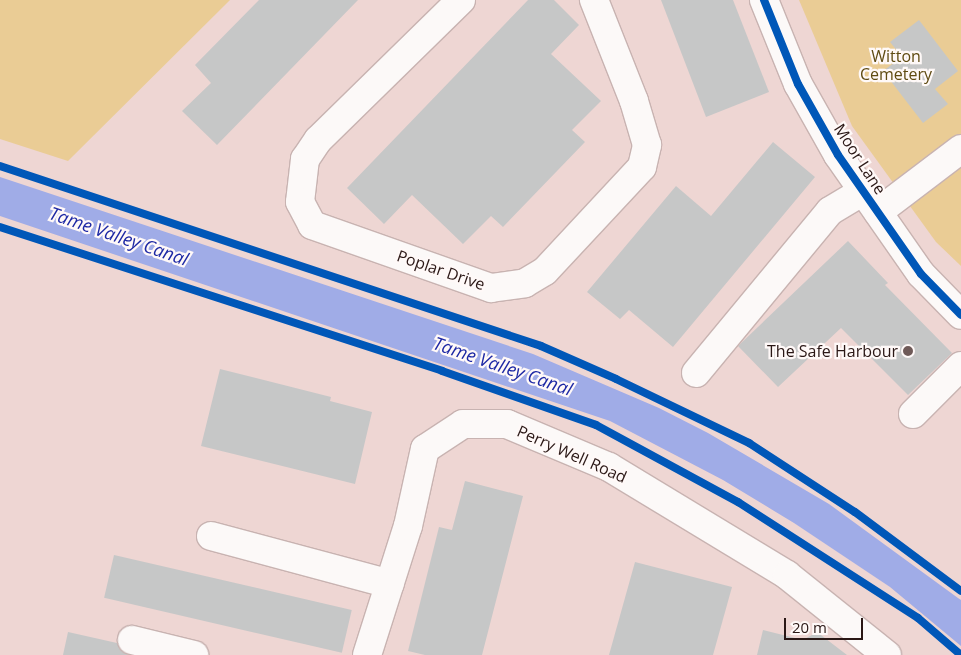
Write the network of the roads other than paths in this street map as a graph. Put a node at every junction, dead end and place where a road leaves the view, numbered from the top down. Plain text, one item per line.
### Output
1 (461, 0) edge
2 (594, 0) edge
3 (764, 0) edge
4 (961, 149) edge
5 (863, 191) junction
6 (878, 212) junction
7 (961, 315) edge
8 (961, 366) edge
9 (696, 373) dead end
10 (913, 414) dead end
11 (210, 536) dead end
12 (390, 584) junction
13 (132, 640) dead end
14 (194, 655) edge
15 (366, 655) edge
16 (887, 655) edge

1 - 2 street, Poplar Drive
3 - 5 street, Moor Lane
4 - 6 street
5 - 6 street, Moor Lane
5 - 9 street
6 - 7 street, Moor Lane
8 - 10 street
11 - 12 street
12 - 15 street, Perry Well Road
12 - 16 street, Perry Well Road
13 - 14 street

